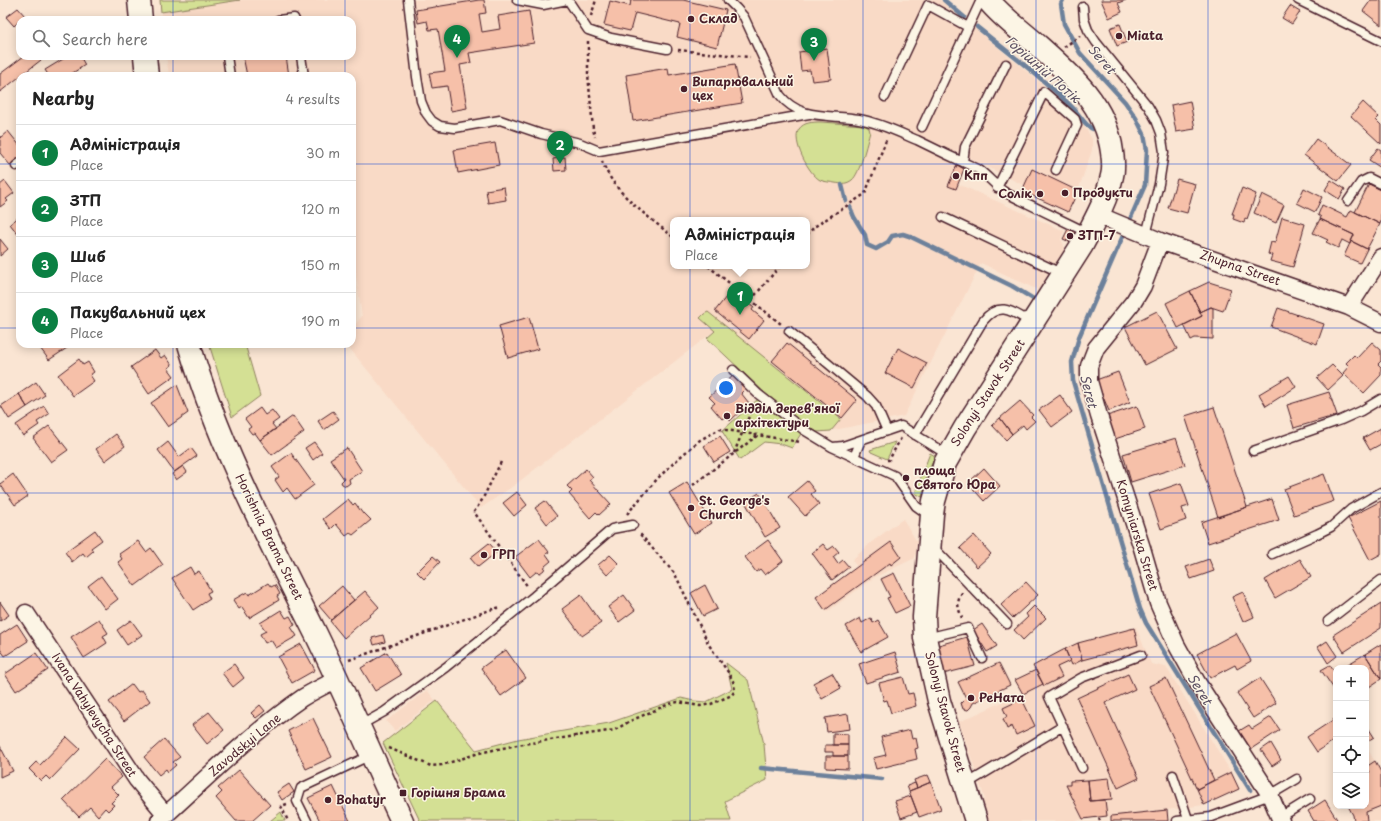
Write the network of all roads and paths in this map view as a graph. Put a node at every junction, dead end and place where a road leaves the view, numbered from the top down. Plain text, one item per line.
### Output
1 (139, 0) edge
2 (408, 0) edge
3 (517, 0) edge
4 (568, 0) edge
5 (596, 0) edge
6 (728, 0) edge
7 (981, 0) edge
8 (988, 0) edge
9 (1298, 0) edge
10 (1083, 7) dead end
11 (141, 16) edge
12 (968, 27) junction
13 (588, 30) junction
14 (1381, 41) edge
15 (667, 49) joint
16 (762, 58) junction
17 (145, 60) edge
18 (228, 60) edge
19 (302, 60) edge
20 (1006, 64) dead end
21 (147, 72) edge
22 (229, 72) edge
23 (303, 72) edge
24 (885, 97) dead end
25 (809, 114) junction
26 (922, 127) dead end
27 (890, 128) junction
28 (599, 151) junction
29 (963, 162) junction
30 (1056, 170) dead end
31 (1381, 184) edge
32 (997, 188) junction
33 (1348, 201) dead end
34 (943, 217) dead end
35 (1101, 224) junction
36 (810, 232) edge
37 (670, 234) edge
38 (1148, 236) junction
39 (1381, 257) edge
40 (712, 269) edge
41 (777, 269) edge
42 (1063, 275) junction
43 (751, 300) junction
44 (1349, 307) junction
45 (1033, 323) junction
46 (1381, 323) edge
47 (789, 331) joint
48 (191, 348) edge
49 (732, 370) dead end
50 (758, 394) junction
51 (1381, 399) edge
52 (888, 431) junction
53 (742, 433) junction
54 (759, 435) junction
55 (915, 435) junction
56 (902, 436) dead end
57 (861, 440) junction
58 (804, 442) dead end
59 (832, 447) junction
60 (1252, 451) dead end
61 (734, 454) junction
62 (949, 455) junction
63 (854, 457) junction
64 (882, 458) dead end
65 (501, 462) dead end
66 (693, 485) dead end
67 (1381, 492) edge
68 (932, 514) junction
69 (632, 525) joint
70 (612, 529) junction
71 (929, 547) junction
72 (1272, 554) dead end
73 (1381, 580) edge
74 (970, 585) junction
75 (534, 596) junction
76 (520, 606) junction
77 (26, 613) dead end
78 (1328, 620) dead end
79 (1007, 624) dead end
80 (968, 628) junction
81 (925, 638) junction
82 (1141, 655) dead end
83 (982, 658) dead end
84 (334, 673) junction
85 (1063, 726) junction
86 (358, 727) junction
87 (379, 751) junction
88 (1082, 768) dead end
89 (1174, 775) dead end
90 (1297, 779) dead end
91 (964, 782) junction
92 (1270, 795) junction
93 (1310, 799) dead end
94 (281, 806) dead end
95 (163, 818) edge
96 (1188, 819) junction
97 (1281, 819) edge
98 (288, 821) edge
99 (307, 821) edge
100 (402, 821) edge
101 (976, 821) edge
102 (1177, 821) edge

1 - 11 street
2 - 28 lane
3 - 4 lane
4 - 13 lane
5 - 13 path
6 - 16 lane
7 - 12 lane
8 - 35 street, Solonyi Stavok Street
9 - 14 lane
10 - 38 lane
12 - 24 lane
12 - 26 lane
13 - 15 lane
13 - 28 path
15 - 16 path
16 - 25 lane
17 - 21 street
18 - 22 lane
19 - 23 lane
20 - 29 lane
25 - 27 lane
25 - 28 lane
27 - 29 lane
27 - 36 path
28 - 37 path
29 - 32 lane
30 - 32 lane
31 - 33 lane
32 - 35 lane
34 - 42 lane
35 - 38 street, Zhupna Street
35 - 42 street, Solonyi Stavok Street
38 - 44 street, Zhupna Street
38 - 92 street, Komyniarska Street
39 - 44 street
40 - 43 path
41 - 43 path
42 - 45 street, Solonyi Stavok Street
43 - 47 path
44 - 46 street, Zhupna Street
45 - 55 lane
45 - 62 street, Solonyi Stavok Street
47 - 52 lane
48 - 84 street, Horishnia Brama Street
49 - 50 lane
50 - 53 path
50 - 59 lane
51 - 60 lane
52 - 55 lane
52 - 57 lane
53 - 54 path
53 - 61 path
53 - 70 path
54 - 58 path
54 - 61 path
55 - 62 lane
56 - 64 path
57 - 59 lane
57 - 63 lane
59 - 63 lane
61 - 66 path
62 - 68 street, Solonyi Stavok Street
63 - 68 lane
65 - 75 path
67 - 72 lane
68 - 71 street, Solonyi Stavok Street
69 - 70 lane
69 - 87 path
70 - 75 lane
71 - 74 lane
71 - 81 street, Solonyi Stavok Street
73 - 78 lane
74 - 79 lane
74 - 80 path
75 - 76 lane
76 - 84 path
76 - 86 lane
77 - 95 street, Ivana Vahylevycha Street
80 - 81 lane
80 - 83 lane
81 - 91 street, Solonyi Stavok Street
82 - 85 lane
84 - 86 street, Horishnia Brama Street
84 - 95 street, Zavodskyi Lane
85 - 88 lane
85 - 91 lane
86 - 87 street, Horishnia Brama Street
87 - 99 lane
87 - 100 street, Horishnia Brama Street
89 - 96 lane
90 - 92 lane
91 - 101 street, Solonyi Stavok Street
92 - 96 lane
92 - 97 street, Komyniarska Street
93 - 97 lane
94 - 98 path
96 - 102 lane

